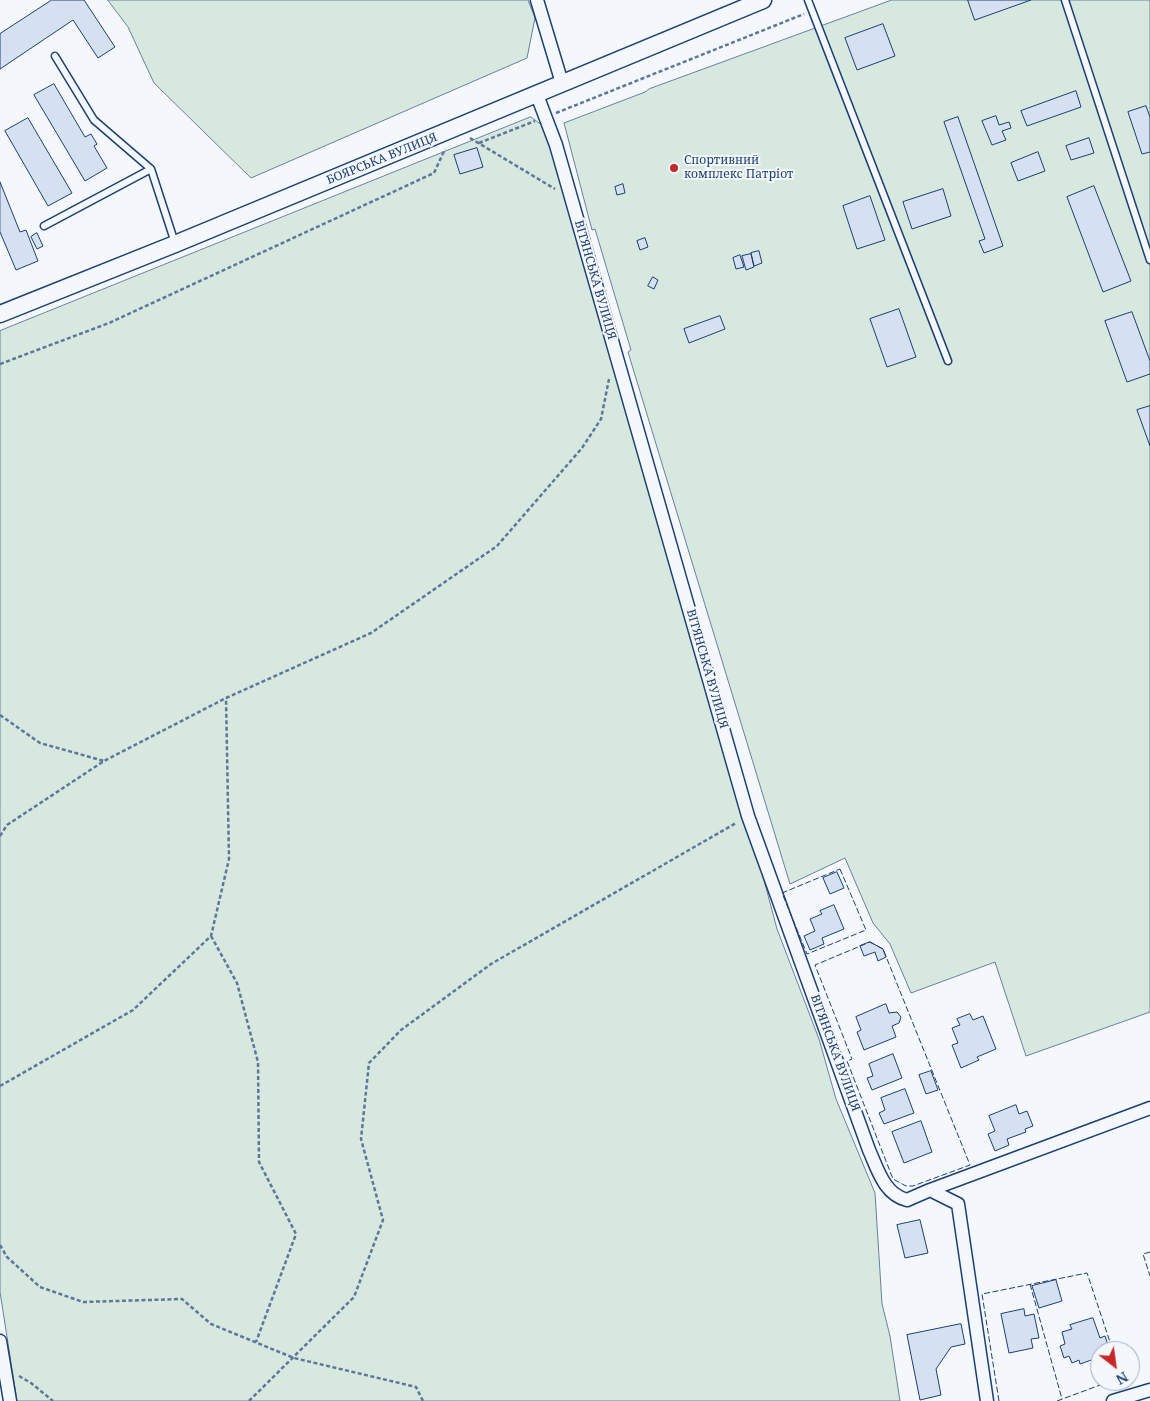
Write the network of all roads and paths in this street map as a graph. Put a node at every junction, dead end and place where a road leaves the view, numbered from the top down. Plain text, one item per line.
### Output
1 (537, 0) edge
2 (763, 0) edge
3 (808, 0) edge
4 (1065, 0) edge
5 (812, 11) junction
6 (54, 56) dead end
7 (562, 83) junction
8 (537, 95) junction
9 (545, 117) junction
10 (453, 129) junction
11 (478, 143) junction
12 (150, 169) junction
13 (572, 199) junction
14 (44, 226) dead end
15 (175, 244) junction
16 (1150, 260) edge
17 (0, 314) edge
18 (617, 358) junction
19 (948, 361) dead end
20 (0, 364) edge
21 (226, 698) junction
22 (0, 715) edge
23 (104, 761) junction
24 (748, 816) junction
25 (0, 836) edge
26 (211, 936) junction
27 (0, 1086) edge
28 (1150, 1108) edge
29 (930, 1190) junction
30 (0, 1246) edge
31 (0, 1341) edge
32 (256, 1342) junction
33 (294, 1358) junction
34 (4, 1368) junction
35 (1150, 1390) edge
36 (10, 1401) edge
37 (53, 1401) edge
38 (248, 1401) edge
39 (423, 1401) edge
40 (987, 1401) edge
41 (1114, 1401) edge

1 - 7 street
2 - 7 street, БОЯРСЬКА ВУЛИЦЯ
3 - 5 lane
4 - 16 lane
5 - 9 path
5 - 19 lane
6 - 12 lane
7 - 8 street, БОЯРСЬКА ВУЛИЦЯ
8 - 9 street, ВІТЯНСЬКА ВУЛИЦЯ
8 - 10 street, БОЯРСЬКА ВУЛИЦЯ
9 - 11 path
9 - 13 street, ВІТЯНСЬКА ВУЛИЦЯ
10 - 11 path
10 - 15 street, БОЯРСЬКА ВУЛИЦЯ
10 - 20 path
11 - 13 path
12 - 14 lane
12 - 15 lane
13 - 18 street, ВІТЯНСЬКА ВУЛИЦЯ
15 - 17 street, БОЯРСЬКА ВУЛИЦЯ
18 - 21 path
18 - 24 street, ВІТЯНСЬКА ВУЛИЦЯ
21 - 23 path
21 - 26 path
22 - 23 path
23 - 25 path
24 - 29 street, ВІТЯНСЬКА ВУЛИЦЯ
24 - 33 path
26 - 27 path
26 - 32 path
28 - 29 street, ВІТЯНСЬКА ВУЛИЦЯ
29 - 40 street
30 - 32 path
31 - 34 street
32 - 33 path
33 - 38 path
33 - 39 path
34 - 36 street
34 - 37 path
35 - 41 street

